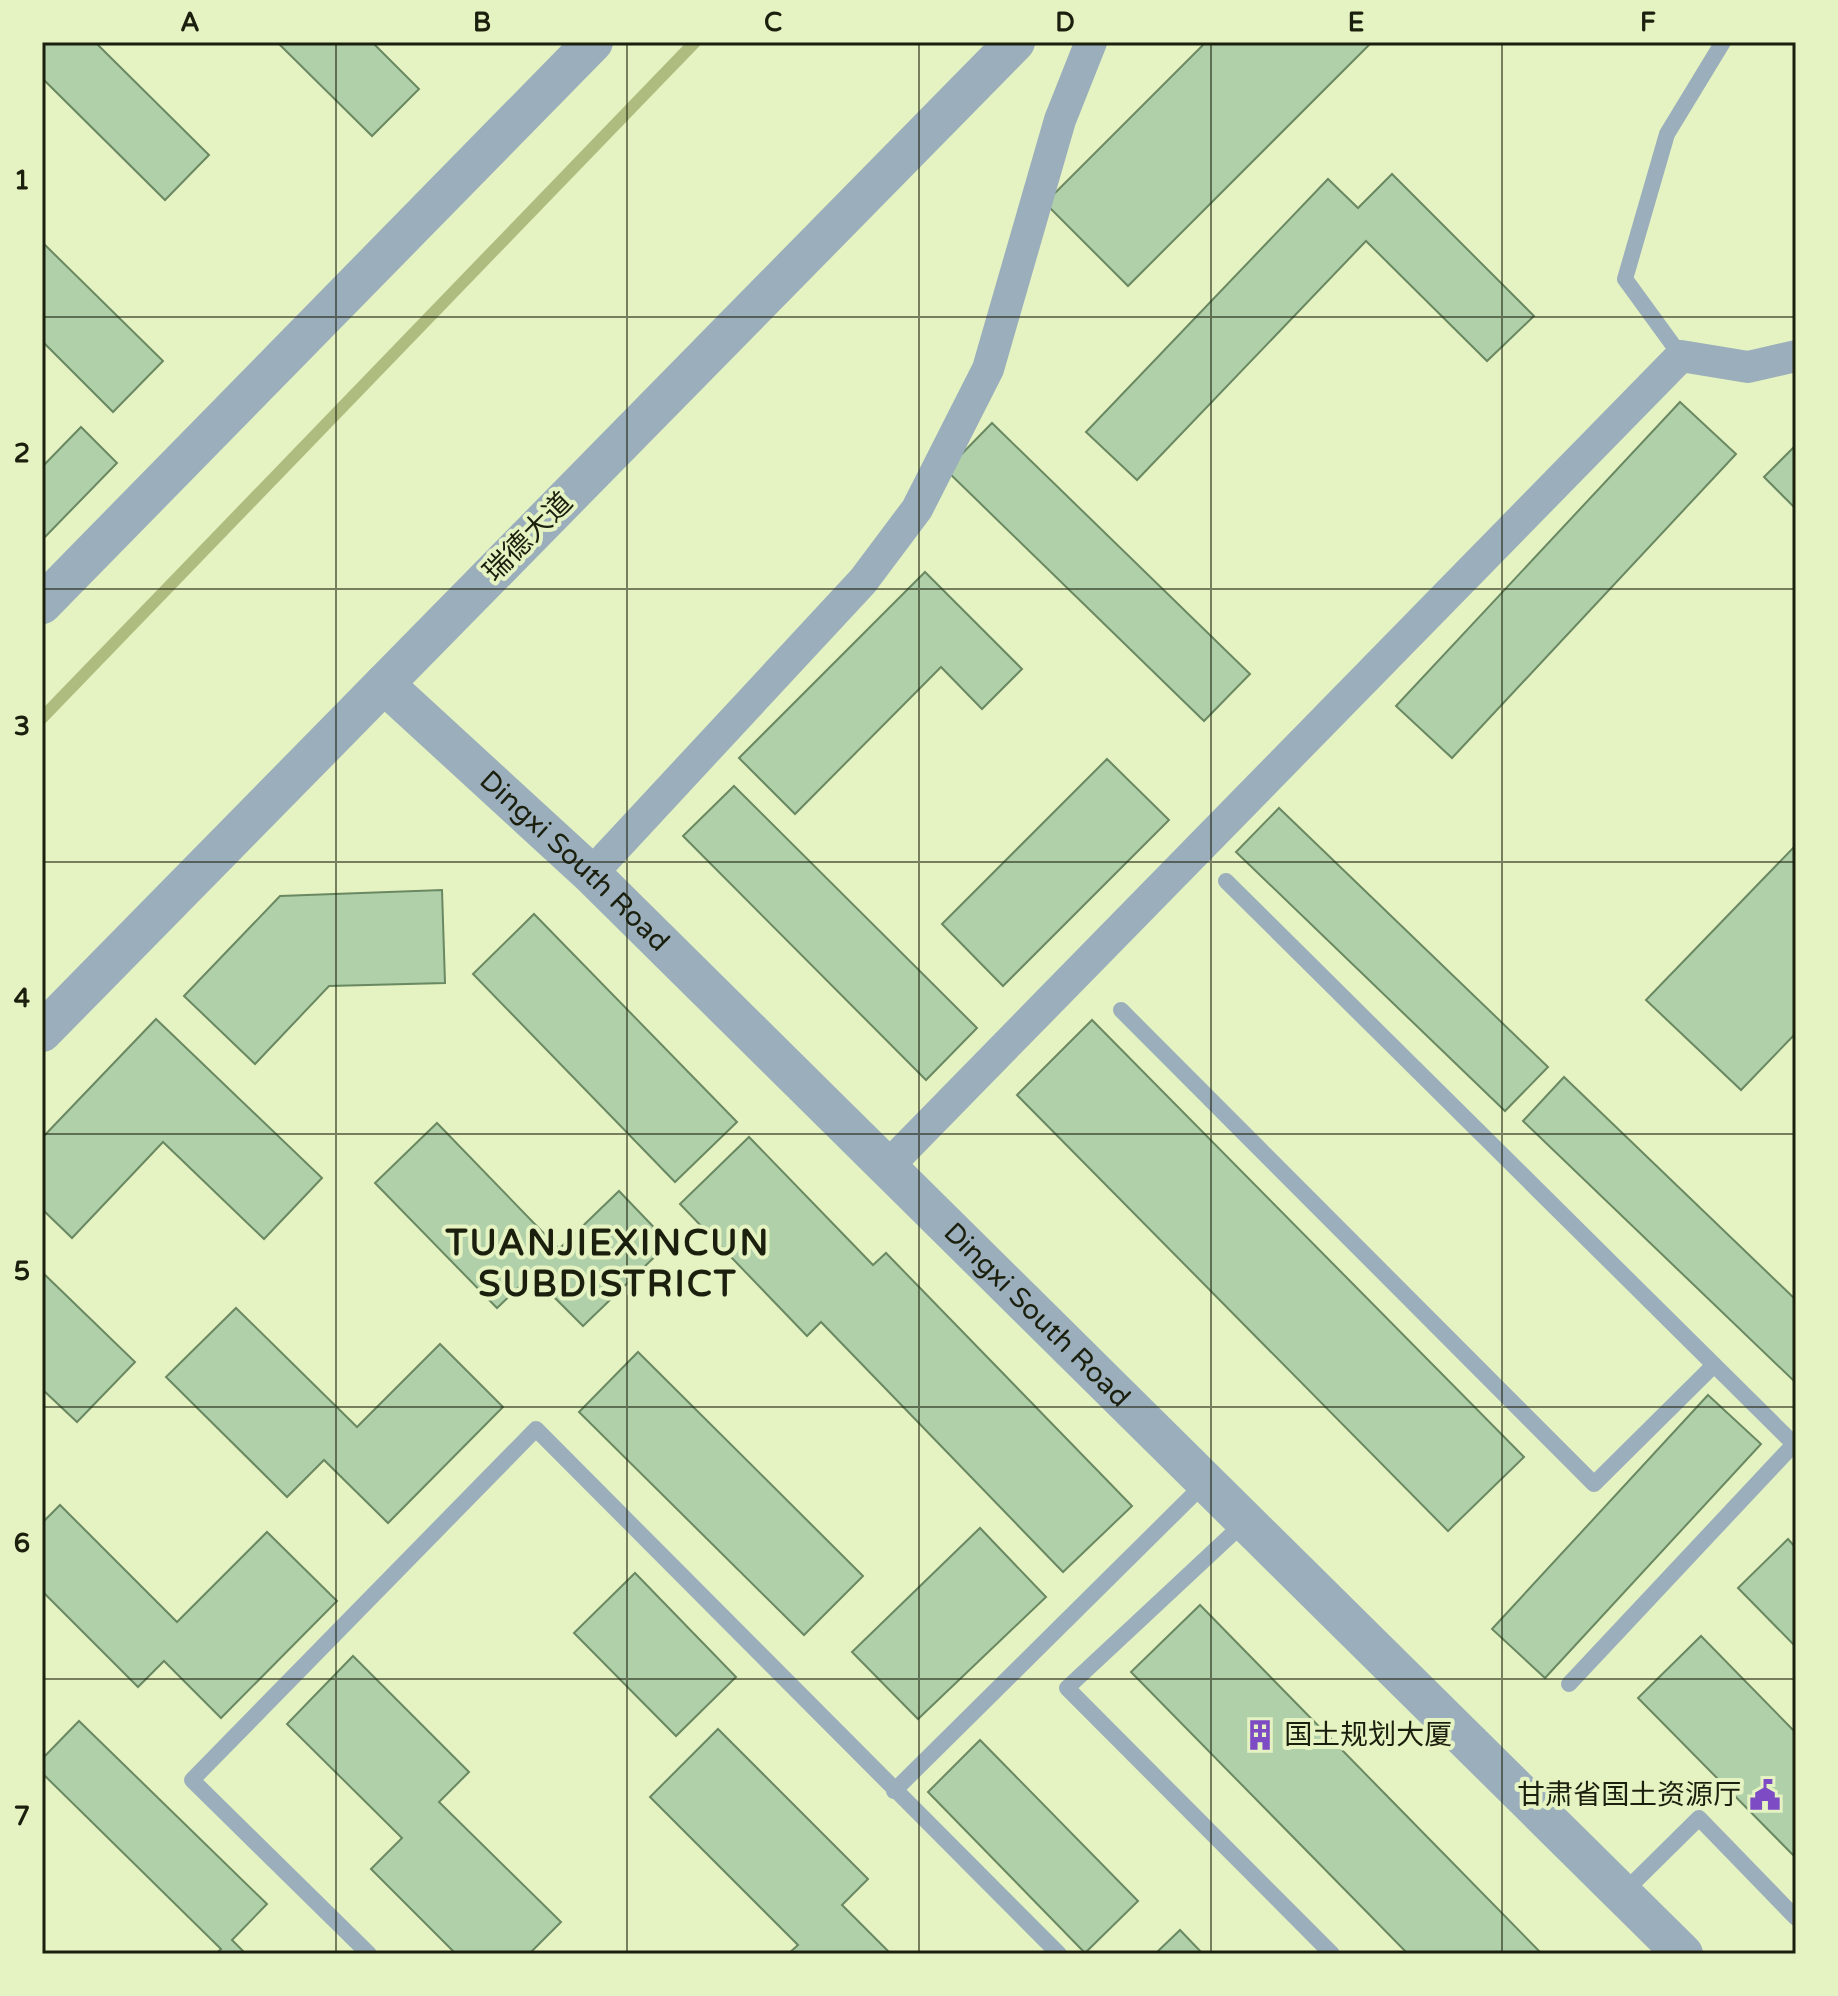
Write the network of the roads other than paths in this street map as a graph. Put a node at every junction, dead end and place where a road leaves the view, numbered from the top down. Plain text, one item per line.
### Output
1 (593, 42) edge
2 (1015, 42) edge
3 (1091, 42) edge
4 (1723, 42) edge
5 (1681, 356) junction
6 (1796, 356) edge
7 (42, 604) edge
8 (384, 684) junction
9 (591, 874) junction
10 (1226, 881) dead end
11 (1121, 1010) dead end
12 (42, 1032) edge
13 (887, 1167) junction
14 (1714, 1365) junction
15 (1795, 1443) edge
16 (1206, 1482) junction
17 (1245, 1522) junction
18 (1569, 1684) dead end
19 (894, 1791) junction
20 (1622, 1894) junction
21 (1796, 1918) edge
22 (369, 1954) edge
23 (1059, 1954) edge
24 (1332, 1954) edge
25 (1683, 1954) edge

1 - 7 street
2 - 8 street, 瑞德大道
3 - 9 street
4 - 5 lane
5 - 6 street
5 - 13 street
8 - 9 street, Dingxi South Road
8 - 12 street, 瑞德大道
9 - 13 street, Dingxi South Road
10 - 14 lane
11 - 14 lane
13 - 16 street, Dingxi South Road
14 - 15 lane
15 - 18 lane
16 - 17 street, Dingxi South Road
16 - 19 lane
17 - 20 street, Dingxi South Road
17 - 24 lane
19 - 22 lane
19 - 23 lane
20 - 21 lane
20 - 25 street, Dingxi South Road

